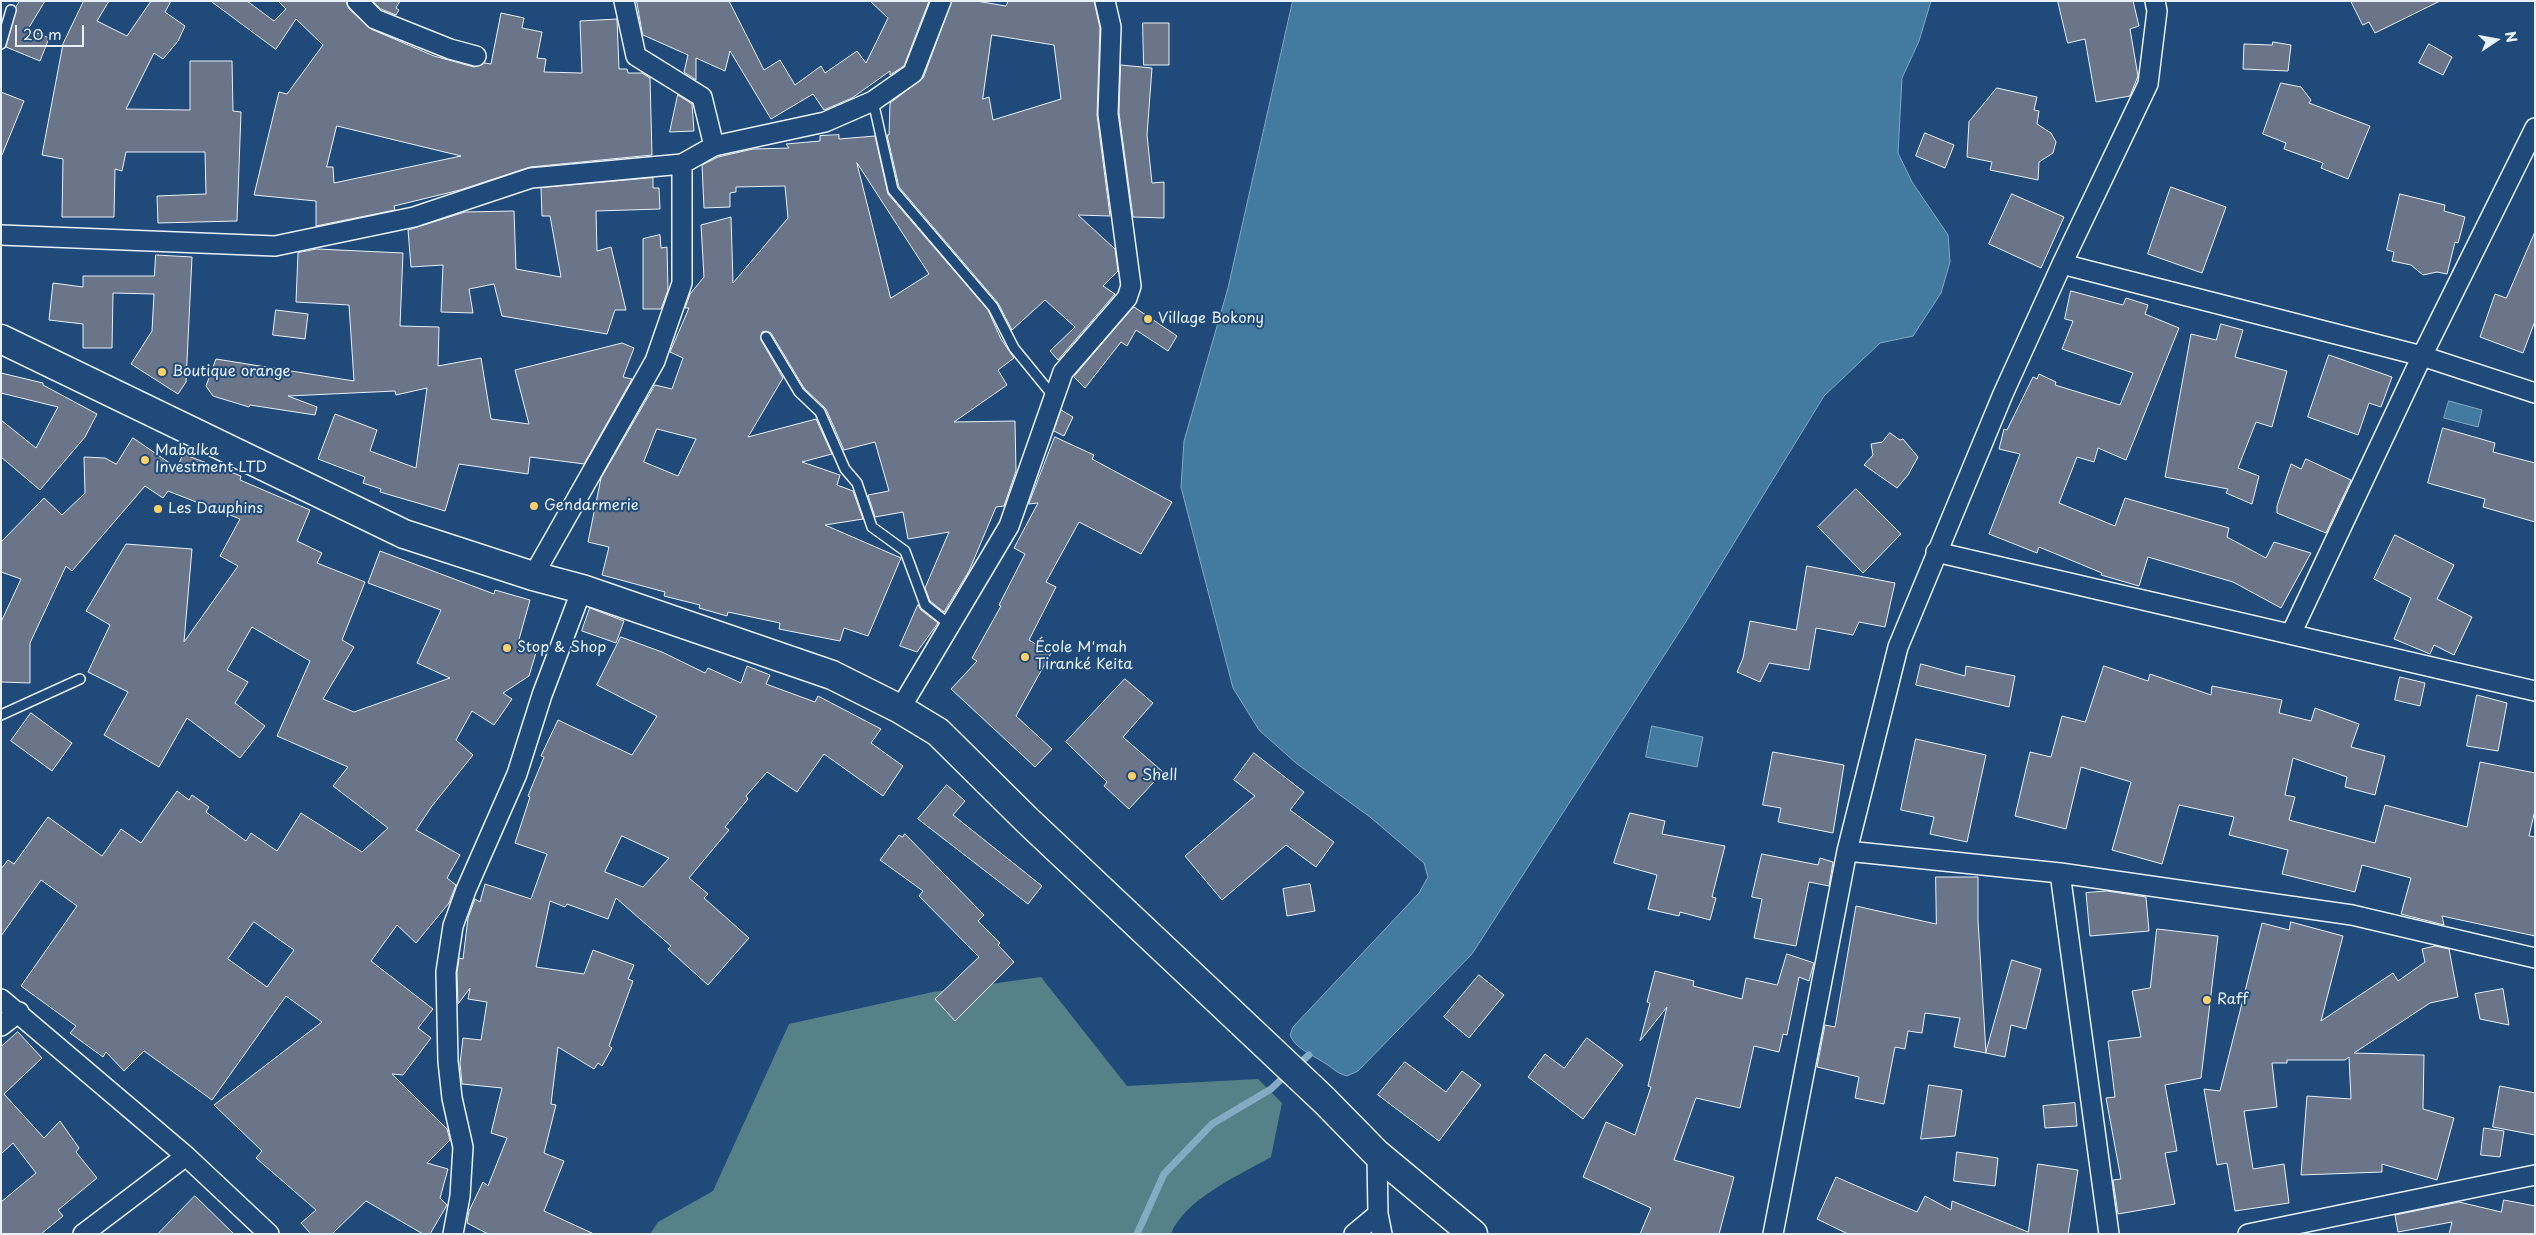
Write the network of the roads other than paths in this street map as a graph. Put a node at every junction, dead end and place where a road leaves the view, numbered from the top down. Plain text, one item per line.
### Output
1 (357, 1) edge
2 (624, 1) edge
3 (941, 1) edge
4 (1105, 1) edge
5 (2155, 1) edge
6 (11, 10) dead end
7 (1, 44) edge
8 (476, 56) dead end
9 (873, 102) junction
10 (2535, 128) edge
11 (714, 146) junction
12 (682, 164) junction
13 (1, 235) edge
14 (2062, 264) junction
15 (766, 337) dead end
16 (1, 339) edge
17 (2422, 356) junction
18 (2535, 393) edge
19 (1054, 396) junction
20 (1936, 552) junction
21 (533, 576) junction
22 (582, 589) junction
23 (950, 625) junction
24 (2291, 634) junction
25 (80, 679) dead end
26 (2535, 691) edge
27 (900, 709) junction
28 (1, 715) edge
29 (1847, 851) junction
30 (2060, 873) junction
31 (2535, 958) edge
32 (1, 999) edge
33 (19, 1012) junction
34 (1, 1026) edge
35 (1377, 1154) junction
36 (186, 1156) junction
37 (2535, 1174) edge
38 (1378, 1214) junction
39 (83, 1234) edge
40 (269, 1234) edge
41 (453, 1234) edge
42 (1354, 1234) edge
43 (1382, 1234) edge
44 (1473, 1234) edge
45 (1773, 1234) edge
46 (2109, 1234) edge
47 (2248, 1234) edge

1 - 8 street
2 - 11 street
3 - 9 street
4 - 19 street
5 - 14 street
6 - 7 lane
9 - 11 street
9 - 19 lane
10 - 17 street
11 - 12 street
12 - 13 street
12 - 21 street
14 - 17 street
14 - 20 street
15 - 23 lane
16 - 21 main road
17 - 18 street
17 - 24 street
19 - 23 street
20 - 24 street
20 - 29 street
21 - 22 main road
22 - 27 main road
22 - 41 street
23 - 27 street
24 - 26 street
25 - 28 lane
27 - 35 main road
29 - 30 street
29 - 45 street
30 - 31 street
30 - 46 street
32 - 33 street
33 - 34 street
33 - 36 street
35 - 38 street
35 - 44 main road
36 - 39 street
36 - 40 street
37 - 47 street
38 - 42 street
38 - 43 street

